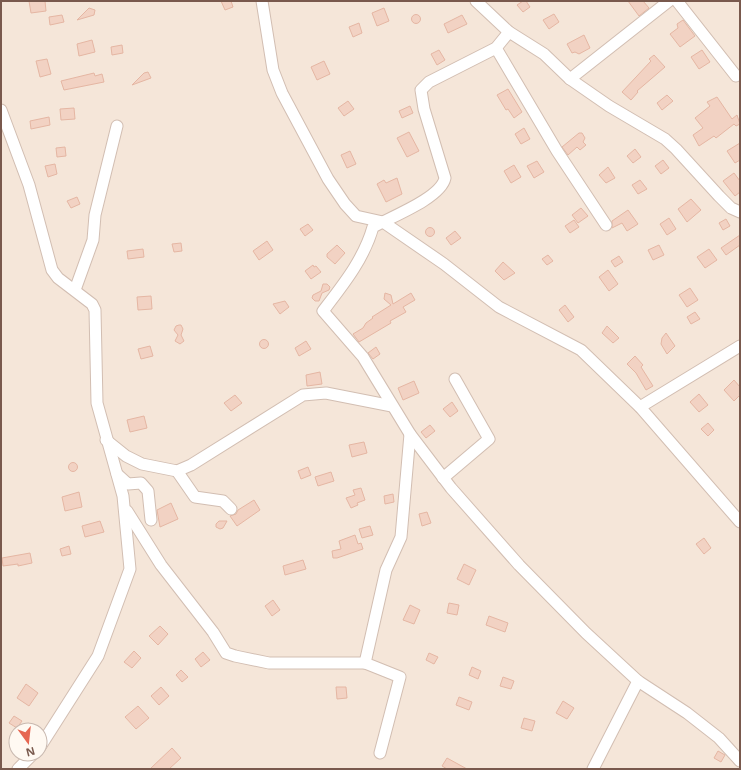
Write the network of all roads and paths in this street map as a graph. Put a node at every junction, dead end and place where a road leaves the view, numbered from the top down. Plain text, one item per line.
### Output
1 (262, 1) edge
2 (476, 1) edge
3 (669, 1) edge
4 (677, 1) edge
5 (509, 32) junction
6 (496, 48) junction
7 (736, 76) dead end
8 (570, 79) junction
9 (1, 110) edge
10 (117, 126) dead end
11 (739, 212) edge
12 (383, 222) junction
13 (606, 225) dead end
14 (75, 290) junction
15 (740, 346) edge
16 (455, 379) dead end
17 (392, 406) junction
18 (640, 407) junction
19 (410, 434) junction
20 (106, 440) junction
21 (176, 471) junction
22 (116, 473) junction
23 (443, 478) junction
24 (125, 508) junction
25 (231, 509) dead end
26 (151, 520) dead end
27 (740, 522) edge
28 (365, 663) junction
29 (638, 681) junction
30 (48, 734) edge
31 (380, 753) dead end
32 (740, 761) edge
33 (593, 769) edge

1 - 12 street
2 - 5 street
3 - 8 street
4 - 7 street
5 - 6 street
5 - 8 street
6 - 12 street
6 - 13 street
8 - 11 street
9 - 14 street
10 - 14 street
12 - 17 street
12 - 18 street
14 - 20 street
15 - 18 street
16 - 23 street
17 - 19 street
17 - 21 street
18 - 27 street
19 - 23 street
19 - 28 street
20 - 21 street
20 - 22 street
21 - 25 street
22 - 24 street
22 - 26 street
23 - 29 street
24 - 28 street
24 - 30 street
28 - 31 street
29 - 32 street
29 - 33 street

